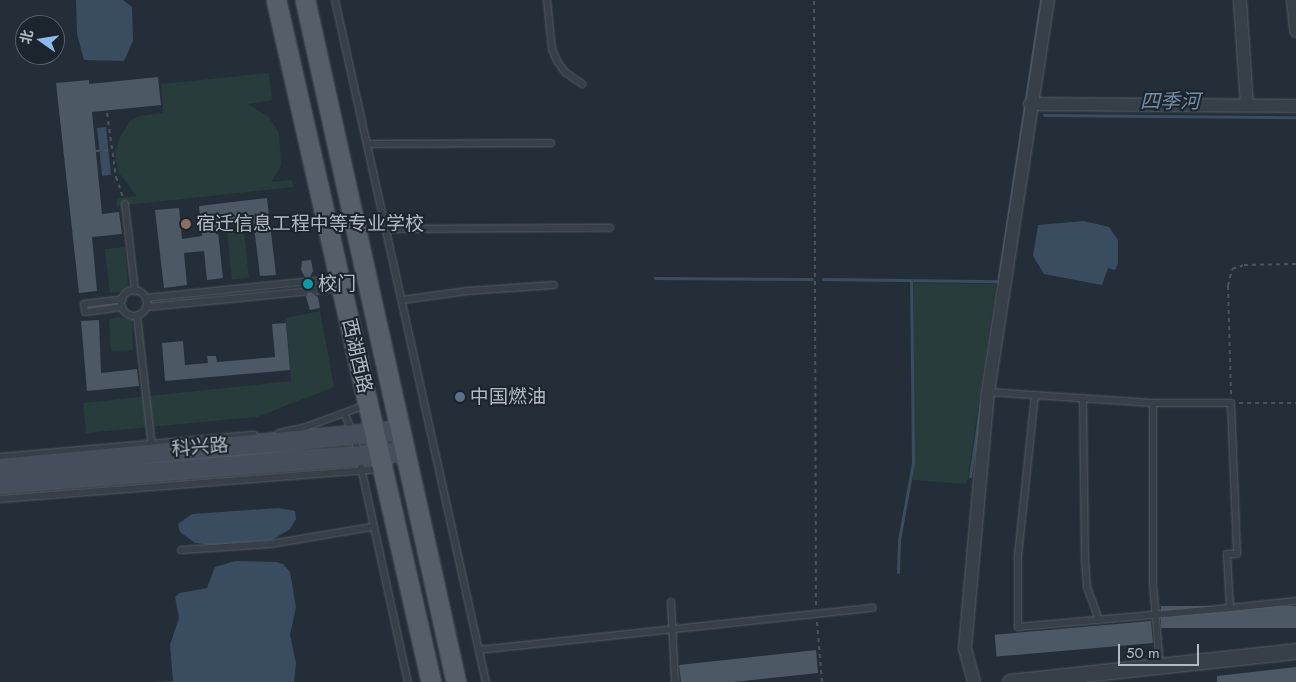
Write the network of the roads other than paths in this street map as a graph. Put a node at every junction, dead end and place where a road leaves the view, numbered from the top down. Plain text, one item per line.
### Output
1 (276, 0) edge
2 (305, 0) edge
3 (335, 0) edge
4 (547, 0) edge
5 (1048, 0) edge
6 (1240, 0) edge
7 (1292, 0) edge
8 (1296, 31) edge
9 (582, 84) dead end
10 (1030, 104) junction
11 (1247, 105) junction
12 (1296, 106) edge
13 (551, 143) dead end
14 (367, 144) junction
15 (125, 204) road end
16 (610, 228) dead end
17 (386, 229) junction
18 (313, 281) dead end
19 (302, 282) dead end
20 (340, 283) junction
21 (554, 285) dead end
22 (135, 291) junction
23 (314, 291) dead end
24 (304, 292) dead end
25 (146, 298) junction
26 (123, 299) junction
27 (402, 300) junction
28 (122, 307) junction
29 (147, 307) junction
30 (137, 316) junction
31 (988, 392) junction
32 (1035, 395) junction
33 (1083, 398) junction
34 (1153, 403) junction
35 (368, 404) junction
36 (345, 415) junction
37 (400, 430) junction
38 (374, 433) junction
39 (354, 435) junction
40 (152, 449) junction
41 (404, 452) junction
42 (0, 457) edge
43 (380, 462) junction
44 (359, 464) junction
45 (0, 468) edge
46 (0, 484) edge
47 (0, 499) edge
48 (372, 527) junction
49 (181, 550) dead end
50 (1296, 601) edge
51 (671, 602) dead end
52 (873, 608) dead end
53 (1230, 608) junction
54 (1155, 615) junction
55 (1099, 620) junction
56 (672, 629) junction
57 (479, 650) junction
58 (1296, 651) edge
59 (1160, 666) junction
60 (1060, 679) edge
61 (408, 682) edge
62 (431, 682) edge
63 (456, 682) edge
64 (486, 682) edge
65 (675, 682) edge
66 (974, 682) edge
67 (1010, 682) edge

1 - 20 main road, 西湖西路
2 - 37 main road, 西湖西路
3 - 14 lane
4 - 9 lane
5 - 10 street
6 - 11 street
7 - 8 street
10 - 11 street
10 - 31 street
11 - 12 street
13 - 14 lane
14 - 17 lane
15 - 22 lane
16 - 17 lane
17 - 27 lane
18 - 20 lane
19 - 25 lane
20 - 23 lane
20 - 35 main road, 西湖西路
21 - 27 lane
22 - 25 lane
22 - 26 lane
24 - 29 lane
25 - 29 lane
26 - 28 lane
26 - 28 lane
27 - 57 lane
28 - 30 lane
29 - 30 lane
30 - 40 lane
31 - 32 lane
31 - 66 street
32 - 33 lane
32 - 55 lane
33 - 34 lane
33 - 55 lane
34 - 53 lane
34 - 54 lane
35 - 36 lane
35 - 38 main road, 西湖西路
36 - 39 lane
36 - 40 lane
37 - 38 main road, 科兴路
37 - 41 main road, 西湖西路
38 - 39 main road, 科兴路
38 - 43 main road, 西湖西路
39 - 40 main road, 科兴路
39 - 44 lane
40 - 42 lane
40 - 45 main road, 科兴路
41 - 43 main road, 科兴路
41 - 63 main road, 西湖西路
43 - 44 main road, 科兴路
43 - 62 main road, 西湖西路
44 - 46 main road, 科兴路
44 - 47 lane
44 - 48 lane
48 - 49 lane
48 - 61 lane
50 - 53 lane
51 - 56 lane
52 - 56 lane
53 - 54 lane
54 - 55 lane
54 - 59 lane
56 - 57 lane
56 - 65 lane
57 - 64 lane
58 - 59 street
59 - 60 street
60 - 67 street

